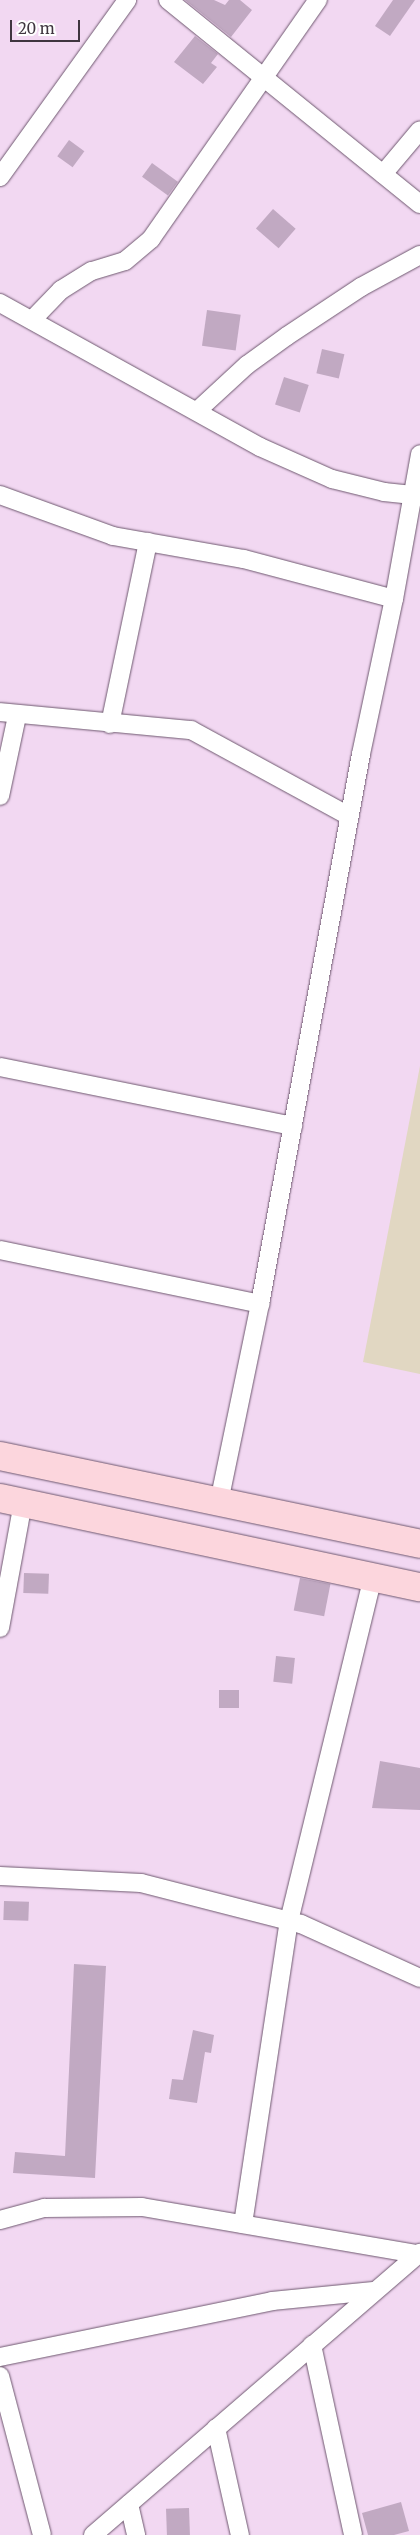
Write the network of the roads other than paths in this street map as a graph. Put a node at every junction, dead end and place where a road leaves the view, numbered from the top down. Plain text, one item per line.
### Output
1 (126, 0) edge
2 (168, 0) edge
3 (318, 0) edge
4 (263, 76) junction
5 (420, 130) edge
6 (383, 174) junction
7 (0, 177) edge
8 (420, 204) edge
9 (420, 255) edge
10 (0, 303) edge
11 (32, 320) junction
12 (197, 411) junction
13 (420, 454) edge
14 (0, 495) edge
15 (416, 496) edge
16 (148, 542) junction
17 (394, 599) junction
18 (8, 714) edge
19 (110, 724) junction
20 (0, 796) edge
21 (349, 816) junction
22 (0, 1067) edge
23 (293, 1126) junction
24 (0, 1250) edge
25 (260, 1304) junction
26 (0, 1456) edge
27 (11, 1501) edge
28 (219, 1502) junction
29 (420, 1544) edge
30 (373, 1577) junction
31 (420, 1587) edge
32 (0, 1628) edge
33 (0, 1876) edge
34 (289, 1921) junction
35 (420, 1978) edge
36 (0, 2220) edge
37 (243, 2224) junction
38 (418, 2253) edge
39 (374, 2291) junction
40 (312, 2345) junction
41 (0, 2357) edge
42 (0, 2376) edge
43 (216, 2428) junction
44 (129, 2504) junction
45 (42, 2535) edge
46 (93, 2535) edge
47 (136, 2535) edge
48 (240, 2535) edge
49 (353, 2535) edge

1 - 7 street
2 - 4 street
3 - 4 street
4 - 6 street
4 - 11 street
5 - 6 street
6 - 8 street
9 - 12 street
10 - 11 street
11 - 12 street
12 - 15 street
13 - 15 street
14 - 16 street
15 - 17 street
16 - 17 street
16 - 19 street
17 - 21 street
18 - 19 street
18 - 20 street
19 - 21 street
21 - 23 street
22 - 23 street
23 - 25 street
24 - 25 street
25 - 28 street
26 - 28 main road
27 - 30 main road
27 - 32 street
28 - 29 main road
30 - 31 main road
30 - 34 street
33 - 34 street
34 - 35 street
34 - 37 street
36 - 37 street
37 - 38 street
38 - 39 street
39 - 40 street
39 - 41 street
40 - 43 street
40 - 49 street
42 - 45 street
43 - 44 street
43 - 48 street
44 - 46 street
44 - 47 street

